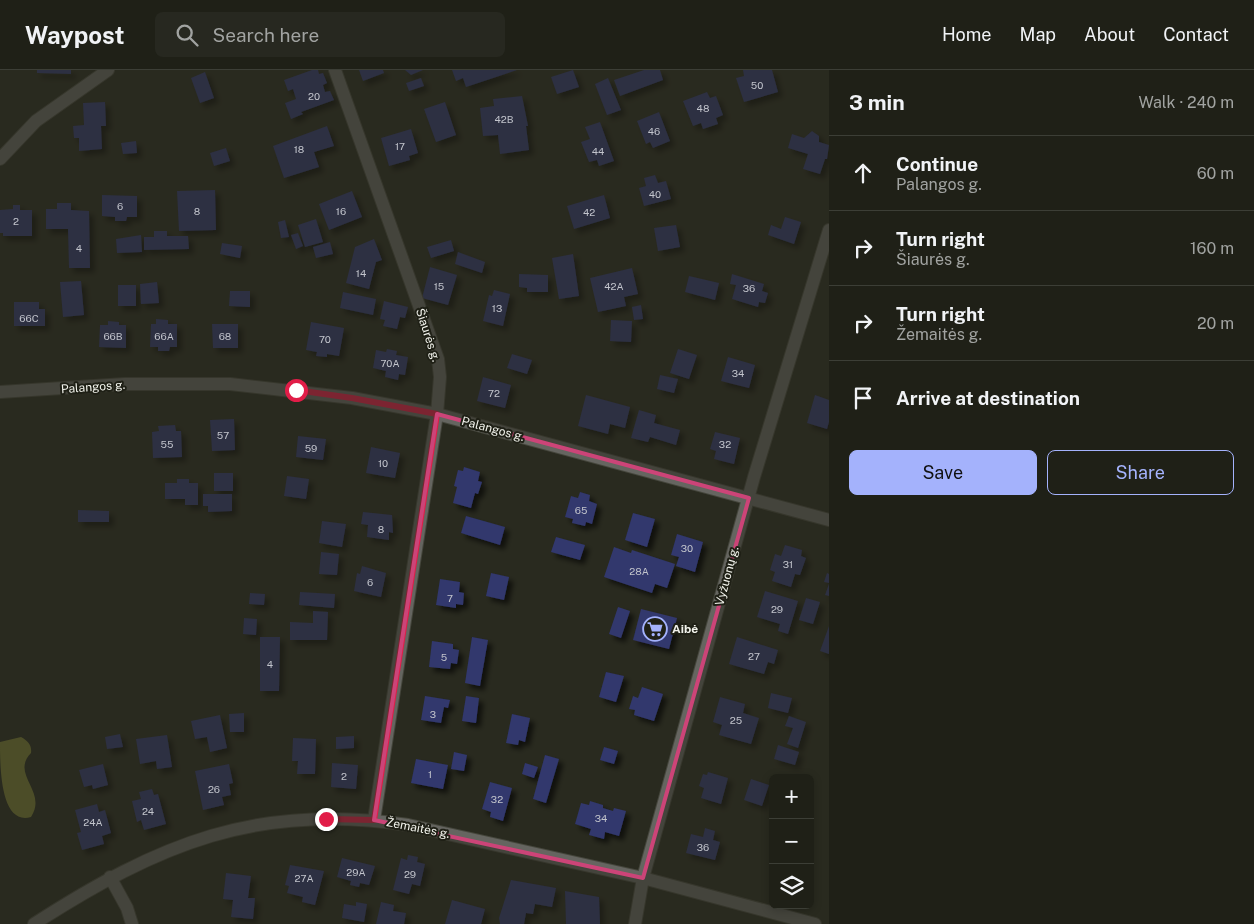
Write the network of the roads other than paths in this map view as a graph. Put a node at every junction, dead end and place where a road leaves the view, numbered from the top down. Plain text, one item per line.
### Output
1 (108, 70) edge
2 (335, 70) edge
3 (0, 158) edge
4 (829, 230) edge
5 (0, 392) edge
6 (437, 414) junction
7 (748, 498) junction
8 (829, 520) edge
9 (374, 820) junction
10 (110, 877) junction
11 (643, 878) junction
12 (34, 924) edge
13 (132, 924) edge
14 (635, 924) edge
15 (815, 924) edge

1 - 3 street
2 - 6 street, Šiaurės g.
4 - 7 street, Vyžuonų g.
5 - 6 street, Palangos g.
6 - 7 street, Palangos g.
6 - 9 street, Šiaurės g.
7 - 8 street, Palangos g.
7 - 11 street, Vyžuonų g.
9 - 10 street, Žemaitės g.
9 - 11 street, Žemaitės g.
10 - 12 street, Žemaitės g.
10 - 13 street
11 - 14 street, Vyžuonų g.
11 - 15 street, Žemaitės g.

